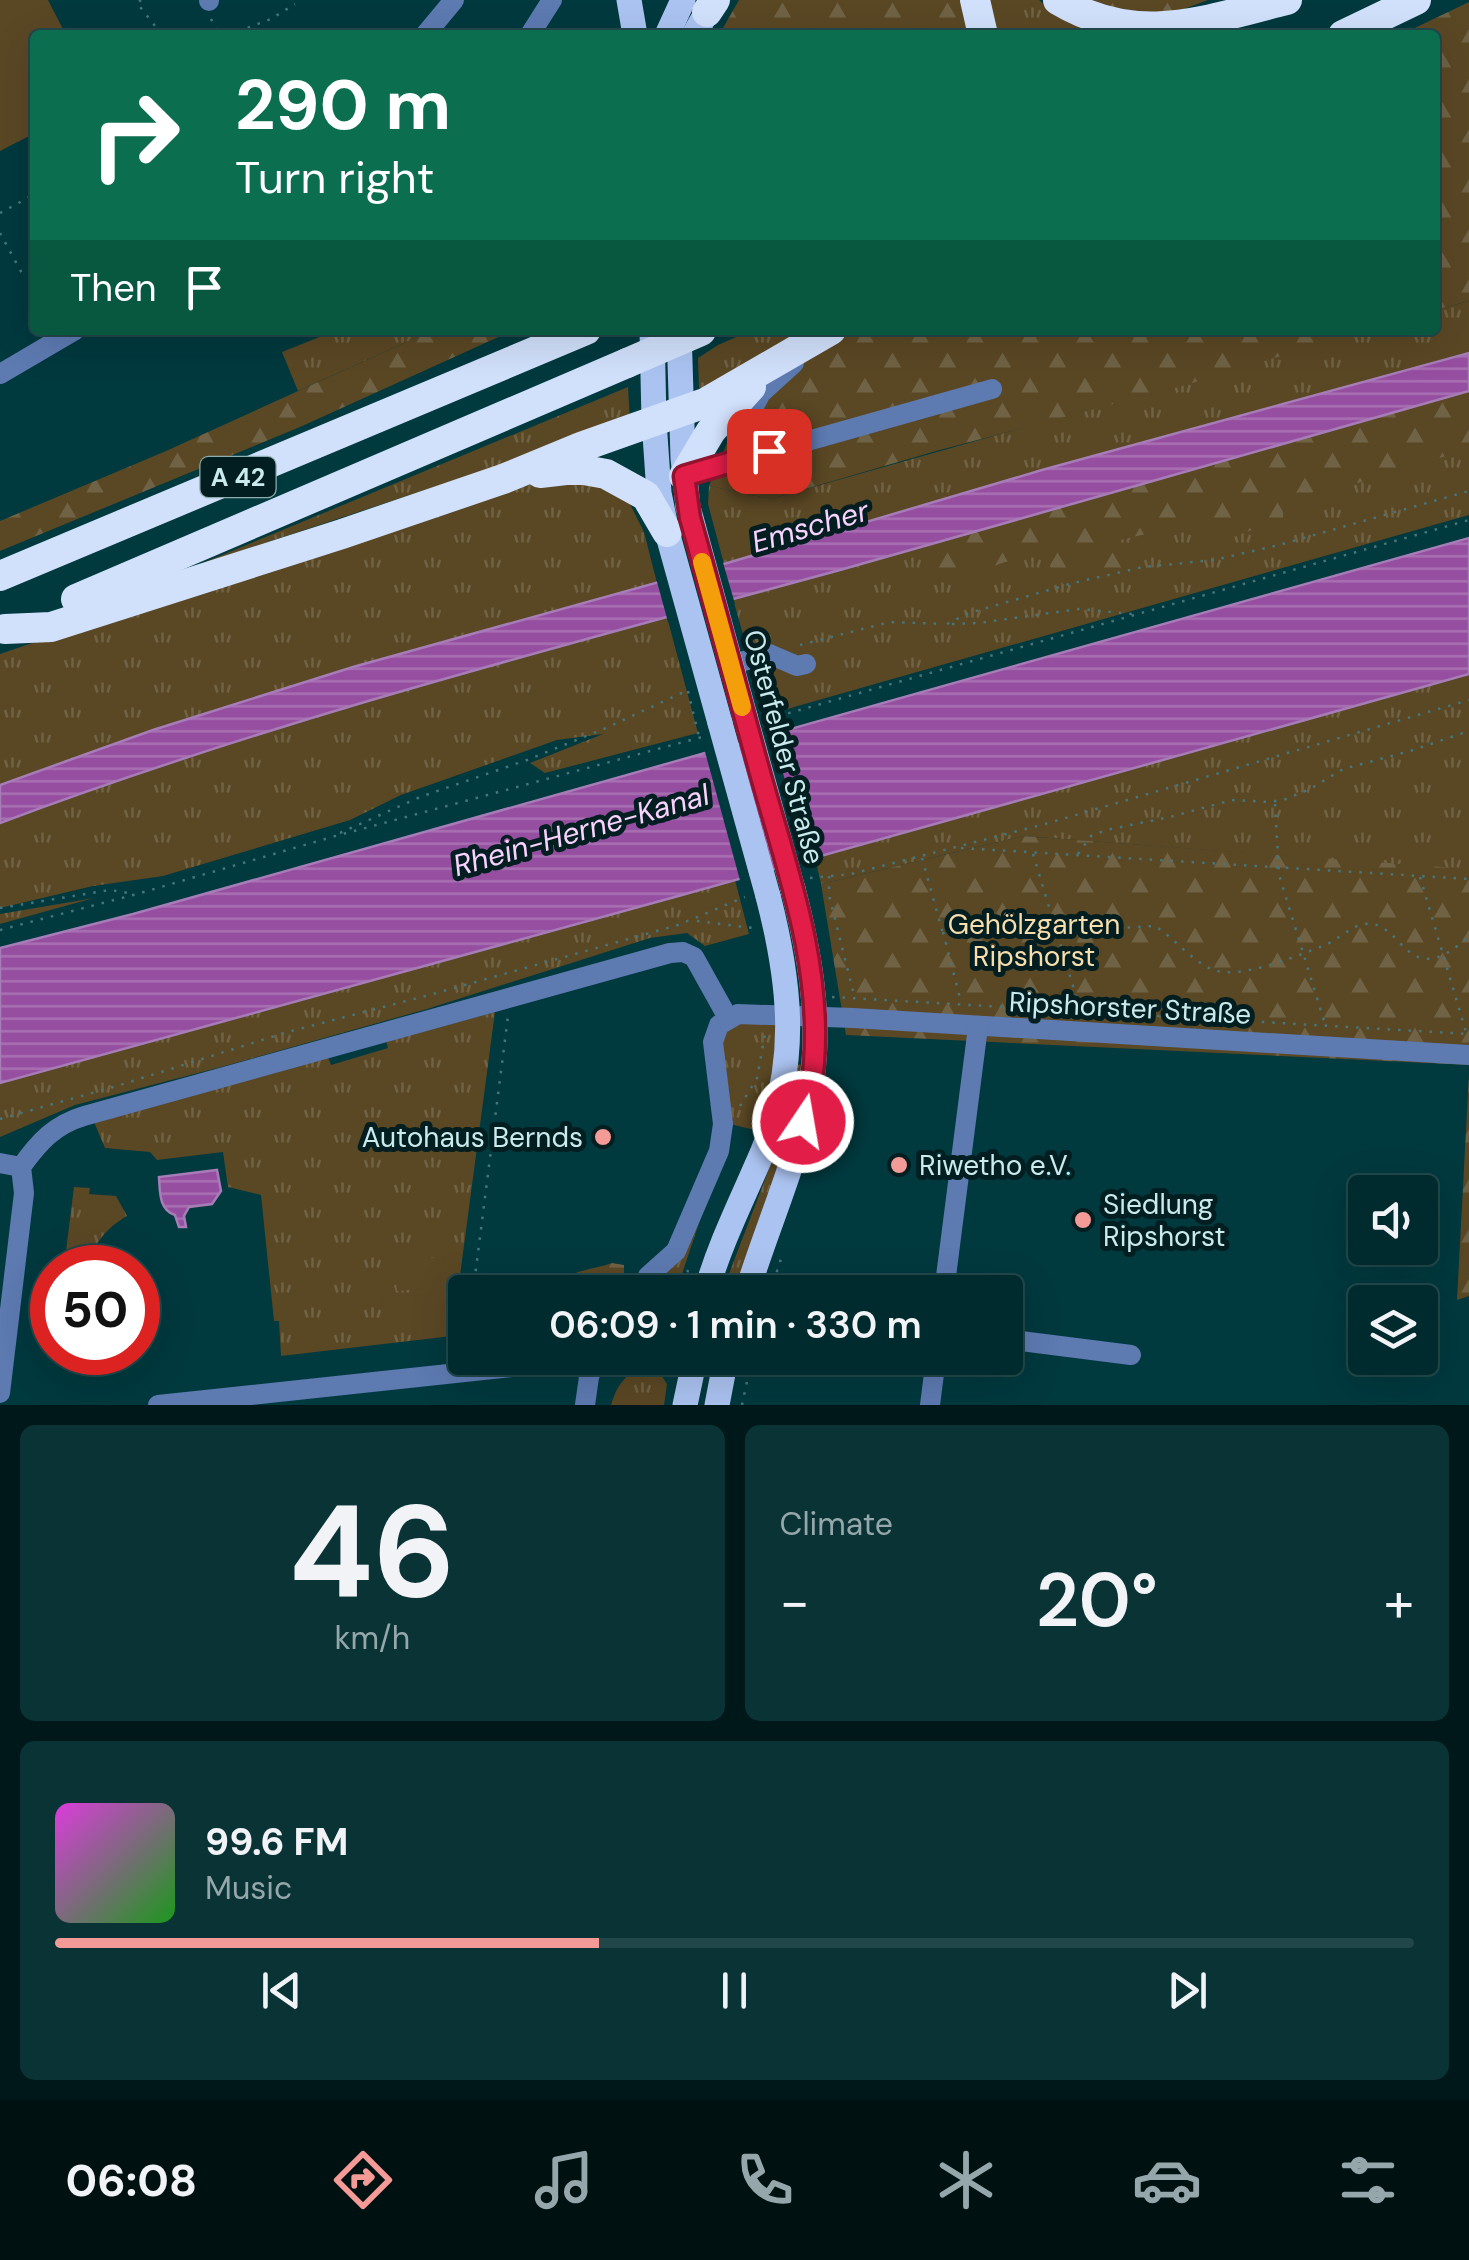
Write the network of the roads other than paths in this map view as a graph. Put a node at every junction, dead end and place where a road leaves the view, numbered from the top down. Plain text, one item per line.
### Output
1 (454, 0) edge
2 (552, 0) edge
3 (629, 0) edge
4 (975, 0) edge
5 (1058, 0) edge
6 (1287, 0) edge
7 (1304, 0) edge
8 (1416, 0) edge
9 (692, 7) edge
10 (429, 30) edge
11 (533, 30) edge
12 (635, 30) edge
13 (671, 30) edge
14 (983, 30) edge
15 (1242, 30) edge
16 (1353, 30) edge
17 (66, 335) edge
18 (574, 335) edge
19 (653, 335) edge
20 (678, 335) edge
21 (691, 335) edge
22 (822, 335) edge
23 (842, 335) edge
24 (778, 361) junction
25 (0, 374) edge
26 (992, 389) dead end
27 (668, 416) junction
28 (769, 451) junction
29 (684, 476) junction
30 (503, 480) junction
31 (677, 538) junction
32 (0, 576) edge
33 (3, 630) edge
34 (709, 636) junction
35 (806, 664) dead end
36 (730, 665) junction
37 (729, 725) junction
38 (822, 1007) junction
39 (788, 1016) junction
40 (728, 1018) junction
41 (978, 1027) junction
42 (1466, 1044) edge
43 (10, 1165) edge
44 (649, 1275) edge
45 (713, 1275) edge
46 (753, 1275) edge
47 (946, 1275) edge
48 (1023, 1341) edge
49 (1131, 1355) dead end
50 (448, 1373) edge
51 (589, 1375) edge
52 (692, 1375) edge
53 (723, 1375) edge
54 (934, 1375) edge
55 (0, 1392) edge
56 (158, 1405) edge
57 (585, 1405) edge
58 (685, 1405) edge
59 (717, 1405) edge
60 (930, 1405) edge

1 - 10 street
2 - 11 street
3 - 12 main road
4 - 14 highway
5 - 6 highway
7 - 15 highway
8 - 16 highway
9 - 13 main road
17 - 25 street
18 - 32 highway, A 42
19 - 27 main road, Osterfelder Straße
20 - 27 main road, Osterfelder Straße
21 - 33 highway, A 42, bridge
22 - 24 highway
23 - 28 street
24 - 27 highway
24 - 29 highway
26 - 28 street
27 - 29 main road, Osterfelder Straße
27 - 30 highway
27 - 31 main road, Osterfelder Straße
28 - 29 street
29 - 31 main road, Osterfelder Straße
30 - 31 highway
30 - 33 highway
31 - 34 main road, Osterfelder Straße
34 - 36 main road, Osterfelder Straße
34 - 37 main road, Osterfelder Straße
35 - 36 street
36 - 37 main road, Osterfelder Straße
37 - 38 main road, Osterfelder Straße, bridge
37 - 39 main road, Osterfelder Straße, bridge
38 - 39 street, Ripshorster Straße
38 - 41 street, Ripshorster Straße
38 - 46 main road, Osterfelder Straße
39 - 40 street
39 - 45 main road, Osterfelder Straße
40 - 43 street
40 - 44 street
41 - 42 street, Ripshorster Straße
41 - 47 street
43 - 55 street
48 - 49 street
50 - 56 street
51 - 57 street
52 - 58 main road
53 - 59 main road
54 - 60 street

